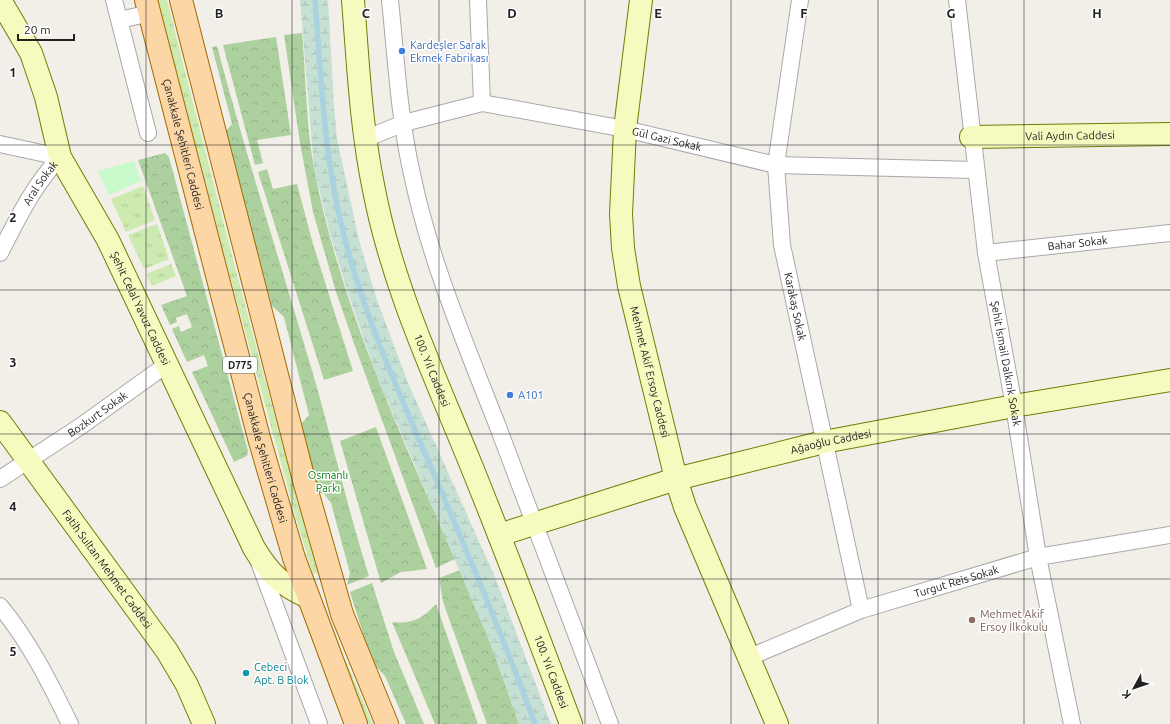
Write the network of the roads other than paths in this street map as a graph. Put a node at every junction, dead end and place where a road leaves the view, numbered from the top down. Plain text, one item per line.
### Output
1 (0, 0) edge
2 (114, 0) edge
3 (181, 0) edge
4 (353, 0) edge
5 (390, 0) edge
6 (478, 0) edge
7 (641, 0) edge
8 (800, 0) edge
9 (956, 0) edge
10 (148, 7) edge
11 (120, 20) junction
12 (482, 103) junction
13 (404, 123) junction
14 (625, 129) junction
15 (148, 133) dead end
16 (1170, 134) edge
17 (971, 137) junction
18 (365, 139) junction
19 (0, 144) edge
20 (60, 157) junction
21 (776, 165) junction
22 (975, 170) junction
23 (1170, 233) edge
24 (0, 253) edge
25 (986, 253) junction
26 (166, 366) junction
27 (1170, 380) edge
28 (1014, 406) junction
29 (0, 422) edge
30 (824, 442) junction
31 (29, 461) junction
32 (0, 478) edge
33 (676, 479) junction
34 (535, 523) junction
35 (499, 534) junction
36 (1170, 534) edge
37 (254, 548) junction
38 (1038, 557) junction
39 (308, 597) junction
40 (0, 606) edge
41 (862, 610) junction
42 (342, 614) junction
43 (318, 626) junction
44 (750, 657) junction
45 (70, 724) edge
46 (204, 724) edge
47 (319, 724) edge
48 (356, 724) edge
49 (387, 724) edge
50 (571, 724) edge
51 (610, 724) edge
52 (777, 724) edge
53 (1072, 724) edge

1 - 20 street, Şehit Celal Yavuz Caddesi
2 - 11 street
3 - 42 main road, D775
4 - 18 street, 100. Yıl Caddesi
5 - 13 street
6 - 12 street
7 - 14 street, Mehmet Akif Ersoy Caddesi
8 - 21 street, Karakaş Sokak
9 - 17 street, Şehit İsmail Dalkırık Sokak
10 - 11 street
10 - 39 main road, Çanakkale Şehitleri Caddesi / D775
11 - 15 street
12 - 13 street, Gül Gazi Sokak
12 - 14 street, Gül Gazi Sokak
13 - 18 street, Gül Gazi Sokak
13 - 34 street
14 - 21 street, Gül Gazi Sokak
14 - 33 street, Mehmet Akif Ersoy Caddesi
16 - 17 street, Vali Aydın Caddesi
17 - 22 street, Şehit İsmail Dalkırık Sokak
18 - 35 street, 100. Yıl Caddesi
19 - 20 street
20 - 24 street, Aral Sokak
20 - 26 street, Şehit Celal Yavuz Caddesi
21 - 22 street, Gül Gazi Sokak
21 - 30 street, Karakaş Sokak
22 - 25 street, Şehit İsmail Dalkırık Sokak
23 - 25 street, Bahar Sokak
25 - 28 street, Şehit İsmail Dalkırık Sokak
26 - 31 street, Bozkurt Sokak
26 - 37 street, Şehit Celal Yavuz Caddesi
27 - 28 street, Ağaoğlu Caddesi
28 - 30 street, Ağaoğlu Caddesi
28 - 38 street, Şehit İsmail Dalkırık Sokak
29 - 31 street, Fatih Sultan Mehmet Caddesi
30 - 33 street, Ağaoğlu Caddesi
30 - 41 street, Karakaş Sokak
31 - 32 street, Bozkurt Sokak
31 - 46 street, Fatih Sultan Mehmet Caddesi
33 - 34 street, Ağaoğlu Caddesi
33 - 44 street, Mehmet Akif Ersoy Caddesi
34 - 35 street, Ağaoğlu Caddesi
34 - 51 street
35 - 50 street, 100. Yıl Caddesi
36 - 38 street, Turgut Reis Sokak
37 - 39 street, Şehit Celal Yavuz Caddesi
37 - 47 street
38 - 41 street, Turgut Reis Sokak
38 - 53 street, Şehit İsmail Dalkırık Sokak
39 - 43 main road, Çanakkale Şehitleri Caddesi / D775
40 - 45 street
41 - 44 street, Turgut Reis Sokak
42 - 43 main road
42 - 49 main road, D775
43 - 48 main road, Çanakkale Şehitleri Caddesi / D775
44 - 52 street, Mehmet Akif Ersoy Caddesi

